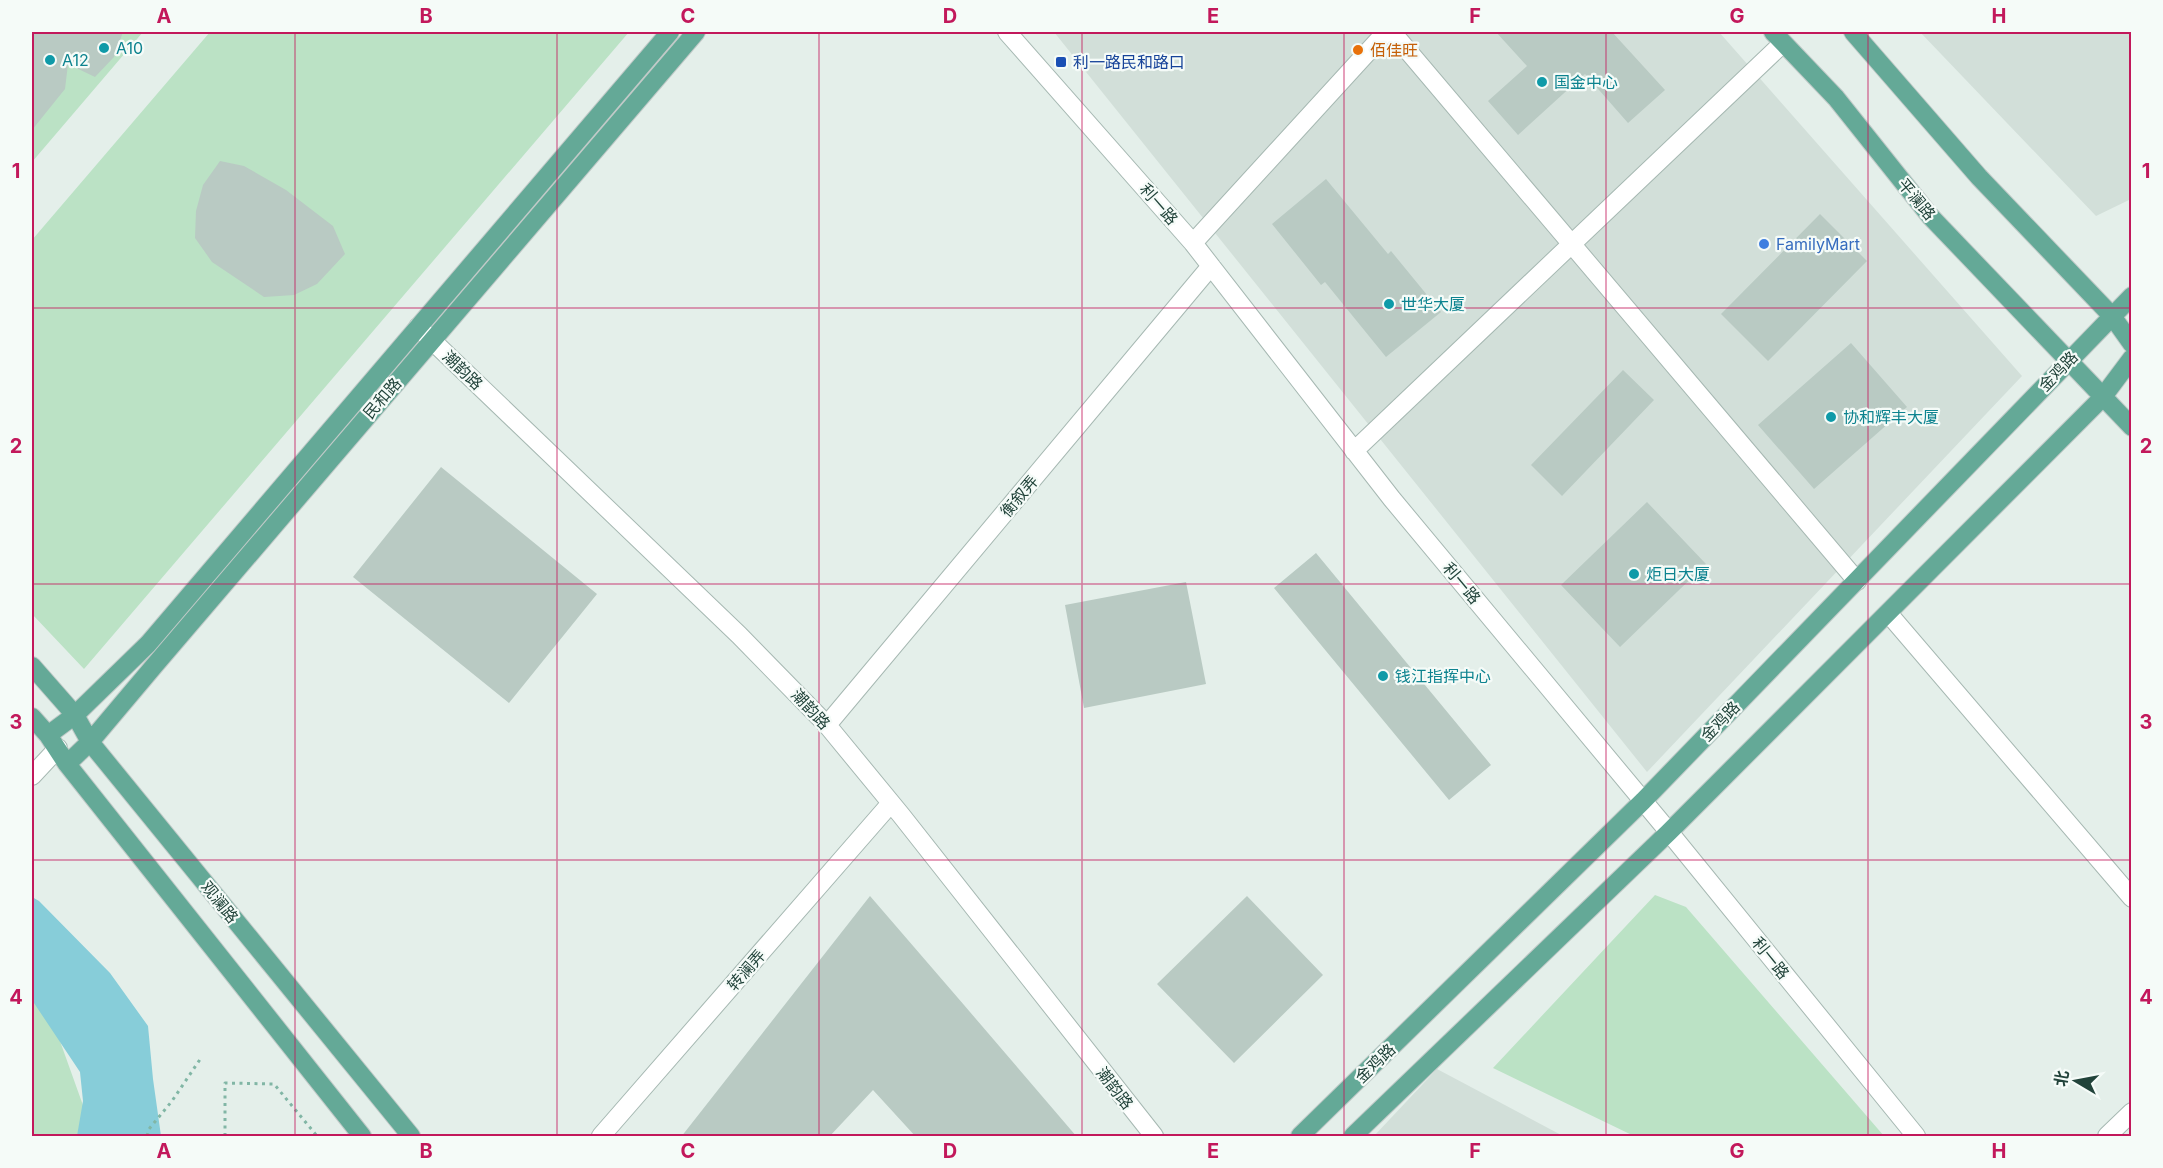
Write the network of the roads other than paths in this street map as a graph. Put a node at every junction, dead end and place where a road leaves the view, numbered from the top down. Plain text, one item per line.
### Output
1 (670, 32) edge
2 (696, 32) edge
3 (1386, 32) edge
4 (1392, 32) edge
5 (1853, 32) edge
6 (1012, 33) edge
7 (1778, 37) edge
8 (1193, 243) junction
9 (1572, 244) junction
10 (1211, 266) junction
11 (2132, 296) edge
12 (2112, 316) junction
13 (418, 327) junction
14 (432, 340) junction
15 (2132, 344) edge
16 (2132, 358) edge
17 (2068, 361) junction
18 (2102, 398) junction
19 (2132, 427) edge
20 (1354, 451) junction
21 (1857, 581) junction
22 (1888, 613) junction
23 (32, 666) edge
24 (75, 715) junction
25 (32, 717) edge
26 (827, 725) junction
27 (53, 741) junction
28 (90, 742) junction
29 (67, 764) junction
30 (32, 776) edge
31 (1643, 801) junction
32 (891, 803) junction
33 (1669, 832) junction
34 (2132, 898) edge
35 (2132, 1112) edge
36 (362, 1137) edge
37 (411, 1137) edge
38 (602, 1137) edge
39 (1154, 1137) edge
40 (1300, 1137) edge
41 (1353, 1137) edge
42 (1916, 1137) edge
43 (2107, 1137) edge

1 - 13 main road, 民和路
2 - 14 main road, 民和路
3 - 8 street
4 - 9 street
5 - 12 main road
6 - 8 street, 利一路
7 - 9 street
7 - 17 main road, 平澜路
8 - 10 street, 利一路
9 - 20 street
9 - 21 street
10 - 20 street, 利一路
10 - 26 street, 衡叙弄
11 - 12 main road, 金鸡路
12 - 15 main road
12 - 17 main road, 金鸡路
13 - 14 street, 潮韵路
13 - 24 main road, 民和路
14 - 26 street, 潮韵路
14 - 28 main road, 民和路
16 - 18 main road
17 - 18 main road, 平澜路
17 - 21 main road, 金鸡路
18 - 19 main road, 平澜路
18 - 22 main road
20 - 31 street, 利一路
21 - 31 main road, 金鸡路
22 - 33 main road
22 - 34 street
23 - 24 main road, 观澜路
24 - 27 main road, 民和路
24 - 28 main road, 观澜路
25 - 27 main road, 观澜路
26 - 32 street, 潮韵路
27 - 29 main road, 观澜路
27 - 30 street
28 - 29 main road, 民和路
28 - 37 main road, 观澜路
29 - 36 main road, 观澜路
31 - 33 street, 利一路
31 - 40 main road, 金鸡路
32 - 38 street, 转澜弄
32 - 39 street, 潮韵路
33 - 41 main road
33 - 42 street, 利一路
35 - 43 street

